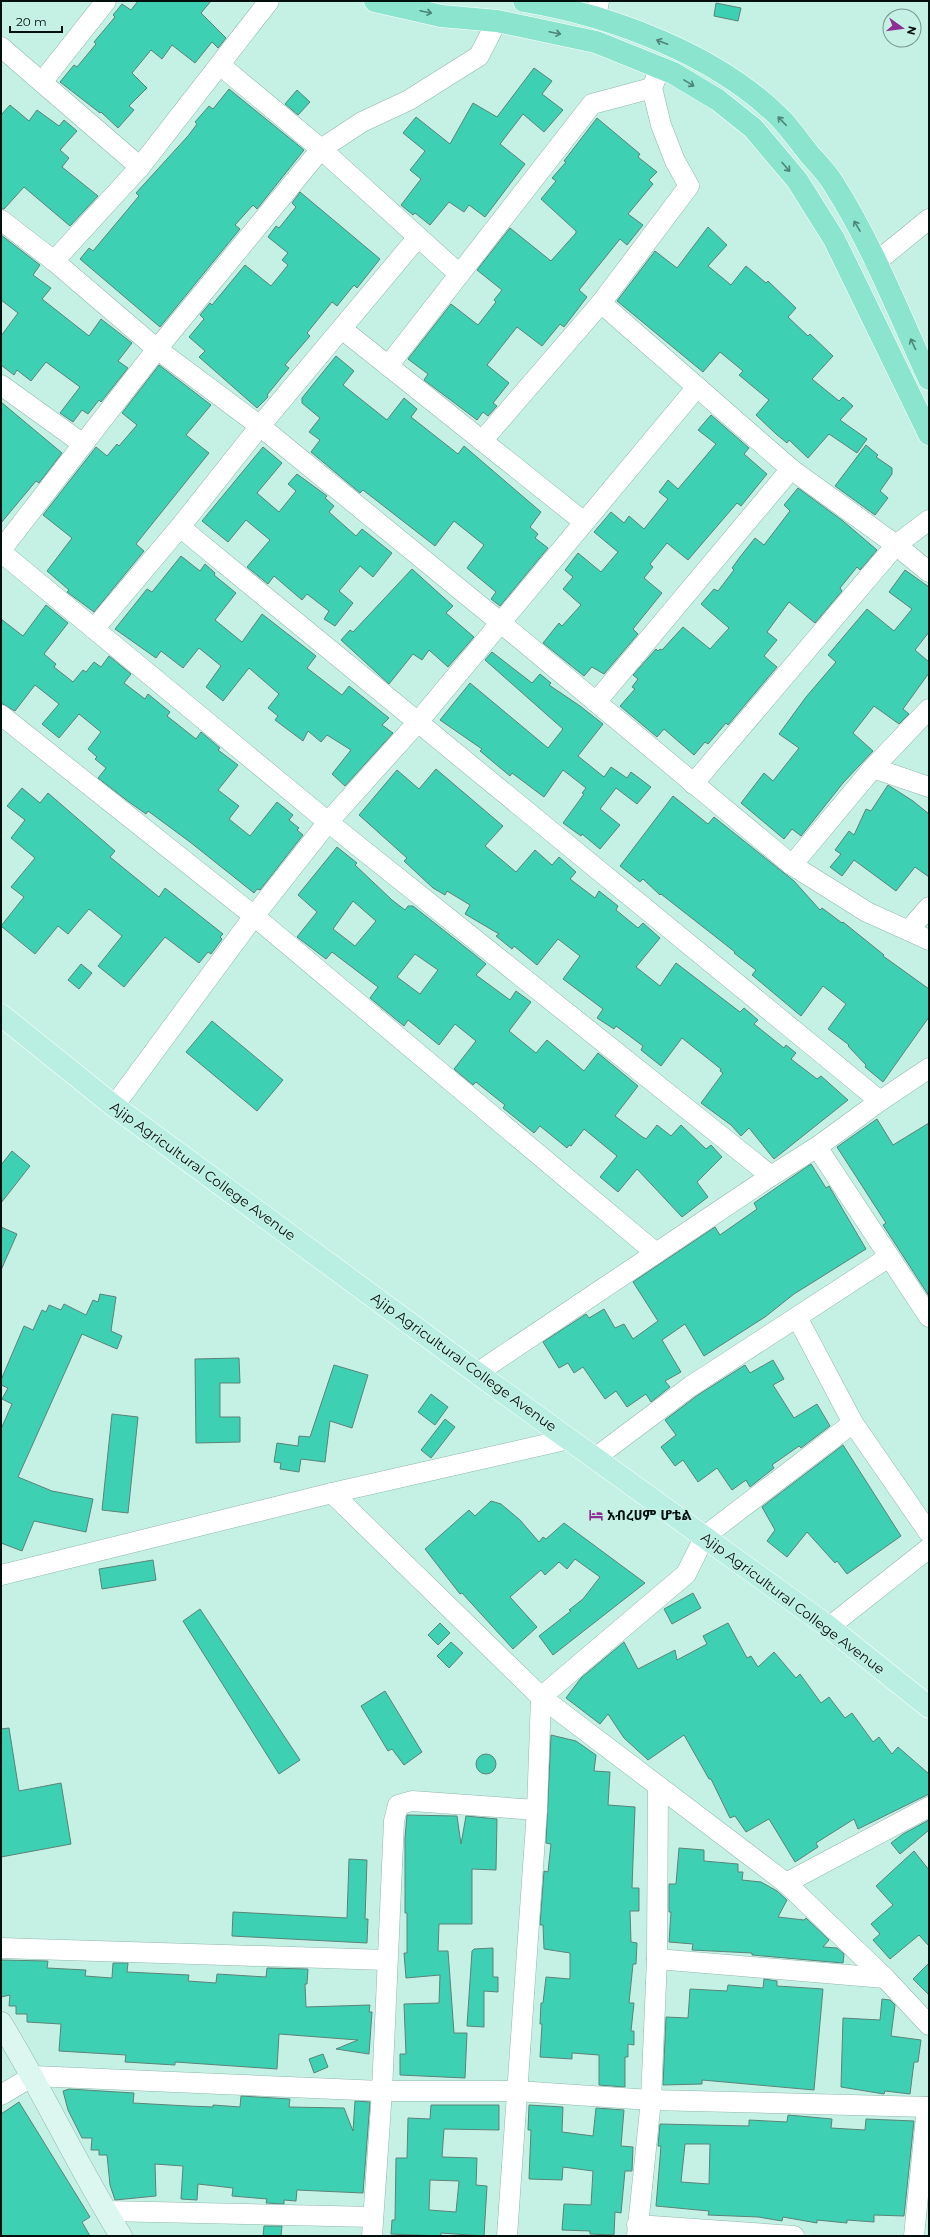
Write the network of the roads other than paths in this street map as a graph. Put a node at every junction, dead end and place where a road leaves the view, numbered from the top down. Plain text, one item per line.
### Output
1 (106, 1) edge
2 (269, 1) edge
3 (375, 1) edge
4 (524, 1) edge
5 (598, 9) edge
6 (498, 21) junction
7 (1, 47) edge
8 (220, 65) junction
9 (660, 68) junction
10 (42, 82) junction
11 (652, 88) junction
12 (321, 149) junction
13 (140, 167) junction
14 (929, 219) edge
15 (1, 220) edge
16 (418, 237) junction
17 (54, 261) junction
18 (875, 263) junction
19 (458, 273) junction
20 (601, 303) junction
21 (342, 329) junction
22 (157, 349) junction
23 (388, 366) junction
24 (929, 379) edge
25 (1, 385) edge
26 (697, 387) junction
27 (260, 426) junction
28 (929, 434) edge
29 (482, 441) junction
30 (83, 444) junction
31 (791, 469) junction
32 (929, 520) edge
33 (584, 522) junction
34 (180, 527) junction
35 (896, 545) junction
36 (1, 551) edge
37 (929, 572) edge
38 (501, 623) junction
39 (94, 629) junction
40 (596, 702) junction
41 (929, 709) edge
42 (1, 716) edge
43 (417, 723) junction
44 (873, 768) junction
45 (693, 784) junction
46 (929, 787) edge
47 (328, 822) junction
48 (792, 865) junction
49 (929, 907) edge
50 (254, 916) junction
51 (909, 930) junction
52 (929, 940) edge
53 (1, 1015) edge
54 (927, 1074) edge
55 (880, 1101) junction
56 (114, 1106) junction
57 (817, 1147) junction
58 (771, 1176) junction
59 (656, 1253) junction
60 (889, 1257) junction
61 (929, 1317) edge
62 (798, 1318) junction
63 (477, 1373) junction
64 (853, 1423) junction
65 (569, 1439) junction
66 (595, 1458) junction
67 (332, 1493) junction
68 (929, 1533) edge
69 (705, 1536) junction
70 (929, 1548) edge
71 (1, 1576) edge
72 (829, 1627) junction
73 (540, 1697) junction
74 (929, 1707) edge
75 (658, 1787) junction
76 (929, 1807) edge
77 (537, 1810) junction
78 (786, 1883) junction
79 (1, 1948) edge
80 (657, 1959) junction
81 (387, 1960) junction
82 (885, 1978) junction
83 (1, 2023) edge
84 (929, 2025) edge
85 (33, 2076) junction
86 (382, 2091) junction
87 (517, 2091) junction
88 (1, 2095) edge
89 (651, 2100) junction
90 (928, 2107) edge
91 (106, 2211) junction
92 (373, 2226) edge
93 (637, 2231) edge
94 (121, 2236) edge
95 (507, 2236) edge
96 (794, 2236) edge
97 (914, 2236) edge

1 - 10 street
2 - 8 street
3 -> 6 highway
4 - 5 highway
18 -> 5 highway
6 -> 9 highway
6 - 12 street
7 - 10 street
8 - 12 street
8 - 13 street
9 - 11 street
9 -> 28 highway
10 - 13 street
11 - 19 street
11 - 20 street
12 - 16 street
12 - 22 street
13 - 17 street
14 - 18 street
15 - 17 street
16 - 19 street
16 - 21 street
17 - 22 street
24 -> 18 highway
19 - 23 street
20 - 26 street
20 - 29 street
21 - 23 street
21 - 27 street
22 - 27 street
22 - 30 street
23 - 29 street
25 - 30 street
26 - 31 street
26 - 33 street
27 - 34 street
27 - 38 street
29 - 33 street
30 - 36 street
31 - 35 street
31 - 40 street
32 - 35 street
33 - 38 street
34 - 39 street
34 - 43 street
35 - 37 street
35 - 45 street
36 - 39 street
38 - 40 street
38 - 43 street
39 - 47 street
40 - 45 street
41 - 44 street
42 - 50 street
43 - 47 street
43 - 55 street
44 - 46 street
44 - 48 street
45 - 48 street
47 - 50 street
47 - 58 street
48 - 51 street
49 - 51 street
50 - 56 street
50 - 59 street
51 - 52 street
53 - 56 main road, Ajip Agricultural College Avenue
54 - 55 street
55 - 57 street
56 - 63 main road, Ajip Agricultural College Avenue
57 - 58 street
57 - 60 street
58 - 59 street
59 - 63 street
60 - 61 street
60 - 62 street
62 - 64 street
62 - 66 street
63 - 65 main road, Ajip Agricultural College Avenue
64 - 68 street
64 - 69 street
65 - 66 main road, Ajip Agricultural College Avenue
65 - 67 street
66 - 69 main road, Ajip Agricultural College Avenue
67 - 71 street
67 - 73 street
69 - 72 main road, Ajip Agricultural College Avenue
69 - 73 street
70 - 72 street
72 - 74 main road, Ajip Agricultural College Avenue
73 - 75 street
73 - 77 street
75 - 78 street
75 - 80 street
76 - 78 street
77 - 81 street
77 - 87 street
78 - 82 street
79 - 81 street
80 - 82 street
80 - 89 street
81 - 86 street
82 - 84 street
83 - 85 main road
85 - 86 street
85 - 88 street
85 - 91 main road
86 - 87 street
86 - 92 street
87 - 89 street
87 - 95 street
89 - 90 street
89 - 93 street
90 - 97 street
91 - 92 street
91 - 94 main road
93 - 96 street

